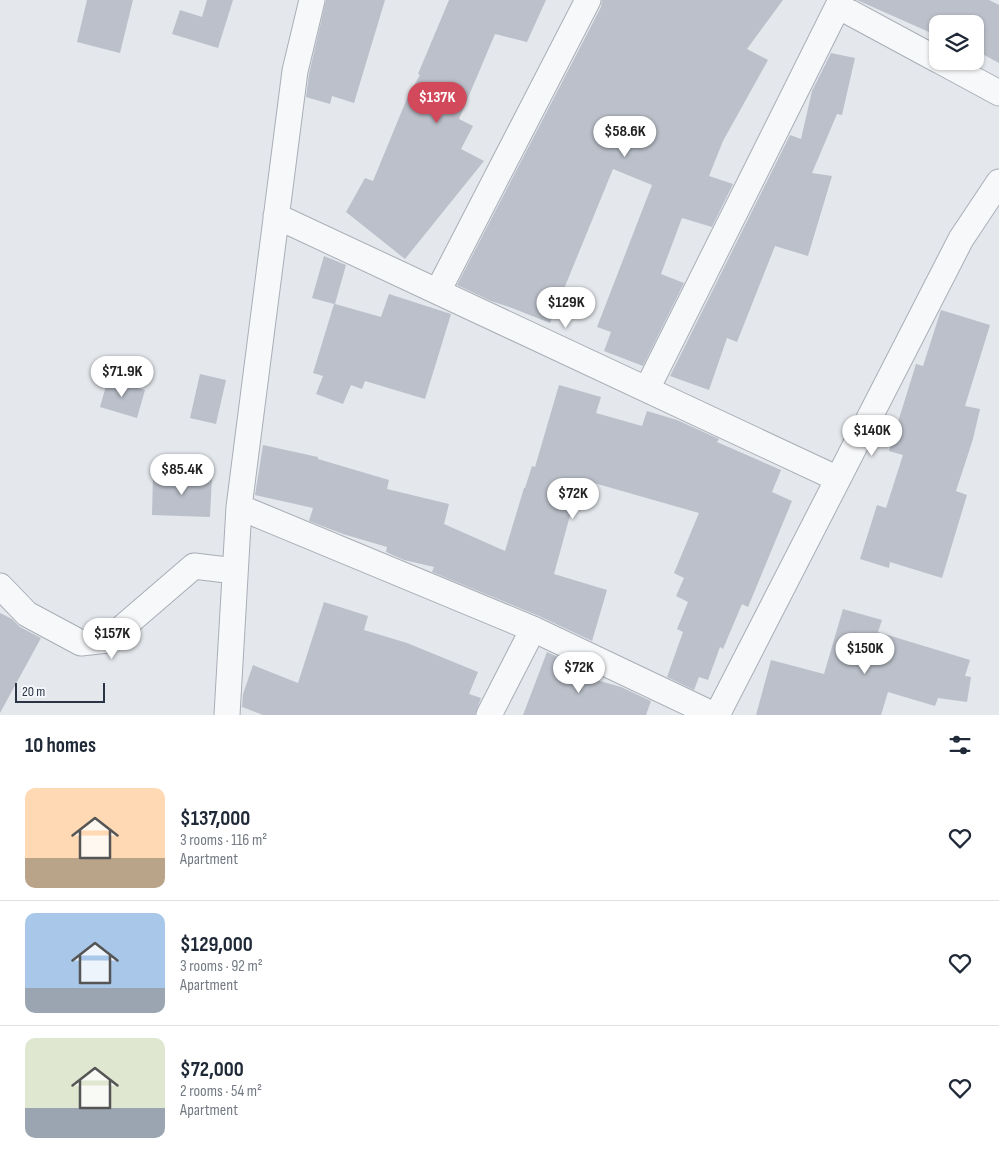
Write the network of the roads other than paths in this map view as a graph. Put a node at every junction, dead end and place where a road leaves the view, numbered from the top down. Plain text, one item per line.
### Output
1 (312, 0) edge
2 (588, 0) edge
3 (840, 3) edge
4 (929, 55) edge
5 (956, 70) edge
6 (999, 93) edge
7 (999, 182) edge
8 (276, 216) junction
9 (438, 291) junction
10 (647, 389) junction
11 (838, 479) junction
12 (239, 507) junction
13 (235, 571) junction
14 (0, 586) edge
15 (533, 629) junction
16 (227, 715) edge
17 (490, 715) edge
18 (716, 715) edge

1 - 8 street
2 - 9 street
3 - 4 street
3 - 10 street
5 - 6 street
7 - 11 street
8 - 9 street
8 - 12 street
9 - 10 street
10 - 11 street
11 - 18 street
12 - 13 street
12 - 15 street
13 - 14 street
13 - 16 street
15 - 17 street
15 - 18 street

